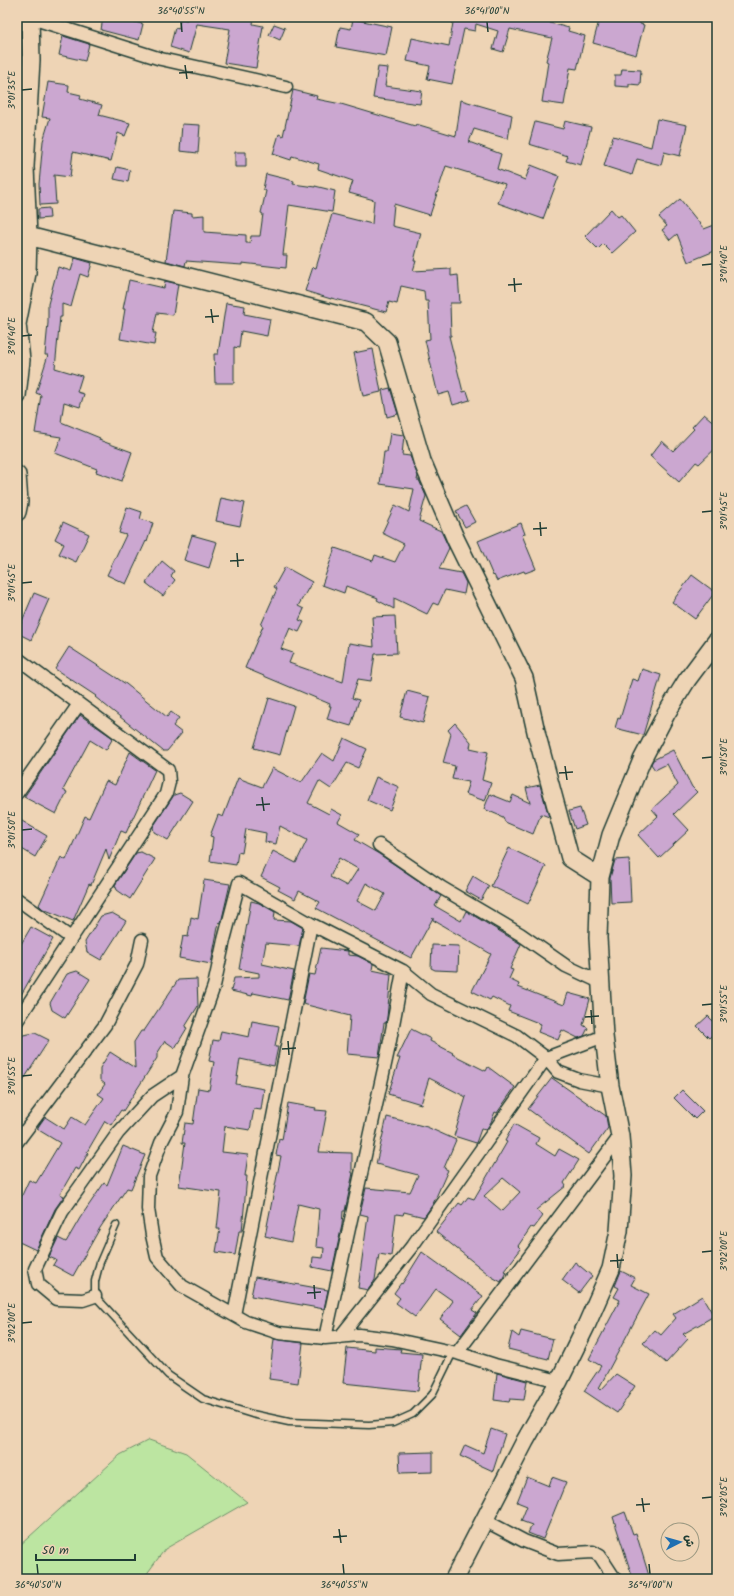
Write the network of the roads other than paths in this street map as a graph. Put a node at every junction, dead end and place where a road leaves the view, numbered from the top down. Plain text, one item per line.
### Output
1 (30, 17) edge
2 (35, 17) edge
3 (286, 87) dead end
4 (28, 236) junction
5 (17, 324) edge
6 (19, 359) edge
7 (17, 396) edge
8 (17, 475) edge
9 (17, 512) edge
10 (717, 640) edge
11 (17, 658) edge
12 (79, 704) junction
13 (17, 793) edge
14 (379, 845) dead end
15 (600, 877) junction
16 (17, 899) edge
17 (311, 924) junction
18 (71, 938) junction
19 (142, 940) dead end
20 (403, 971) junction
21 (600, 982) junction
22 (17, 1021) edge
23 (604, 1036) junction
24 (546, 1058) junction
25 (182, 1076) junction
26 (610, 1086) junction
27 (620, 1136) junction
28 (17, 1142) edge
29 (116, 1225) dead end
30 (95, 1296) junction
31 (234, 1315) junction
32 (340, 1337) junction
33 (325, 1338) junction
34 (455, 1353) junction
35 (559, 1381) junction
36 (484, 1520) junction
37 (454, 1579) edge
38 (615, 1579) edge

1 - 4 street
2 - 3 street
4 - 5 street
4 - 15 street
5 - 6 street
6 - 7 street
8 - 9 street
10 - 15 street
11 - 12 street
12 - 13 street
12 - 18 street
14 - 21 street
15 - 21 street
16 - 18 street
17 - 20 street
17 - 25 street
17 - 31 street
18 - 22 street
19 - 28 street
20 - 24 street
20 - 33 street
21 - 23 street
23 - 24 street
23 - 26 street
24 - 26 street
24 - 32 street
25 - 30 street
25 - 31 street
26 - 27 street
27 - 34 street
27 - 35 street
29 - 30 lane
30 - 34 lane
31 - 33 street
32 - 33 street
32 - 34 street
34 - 35 street
35 - 36 street
36 - 37 street
36 - 38 street

